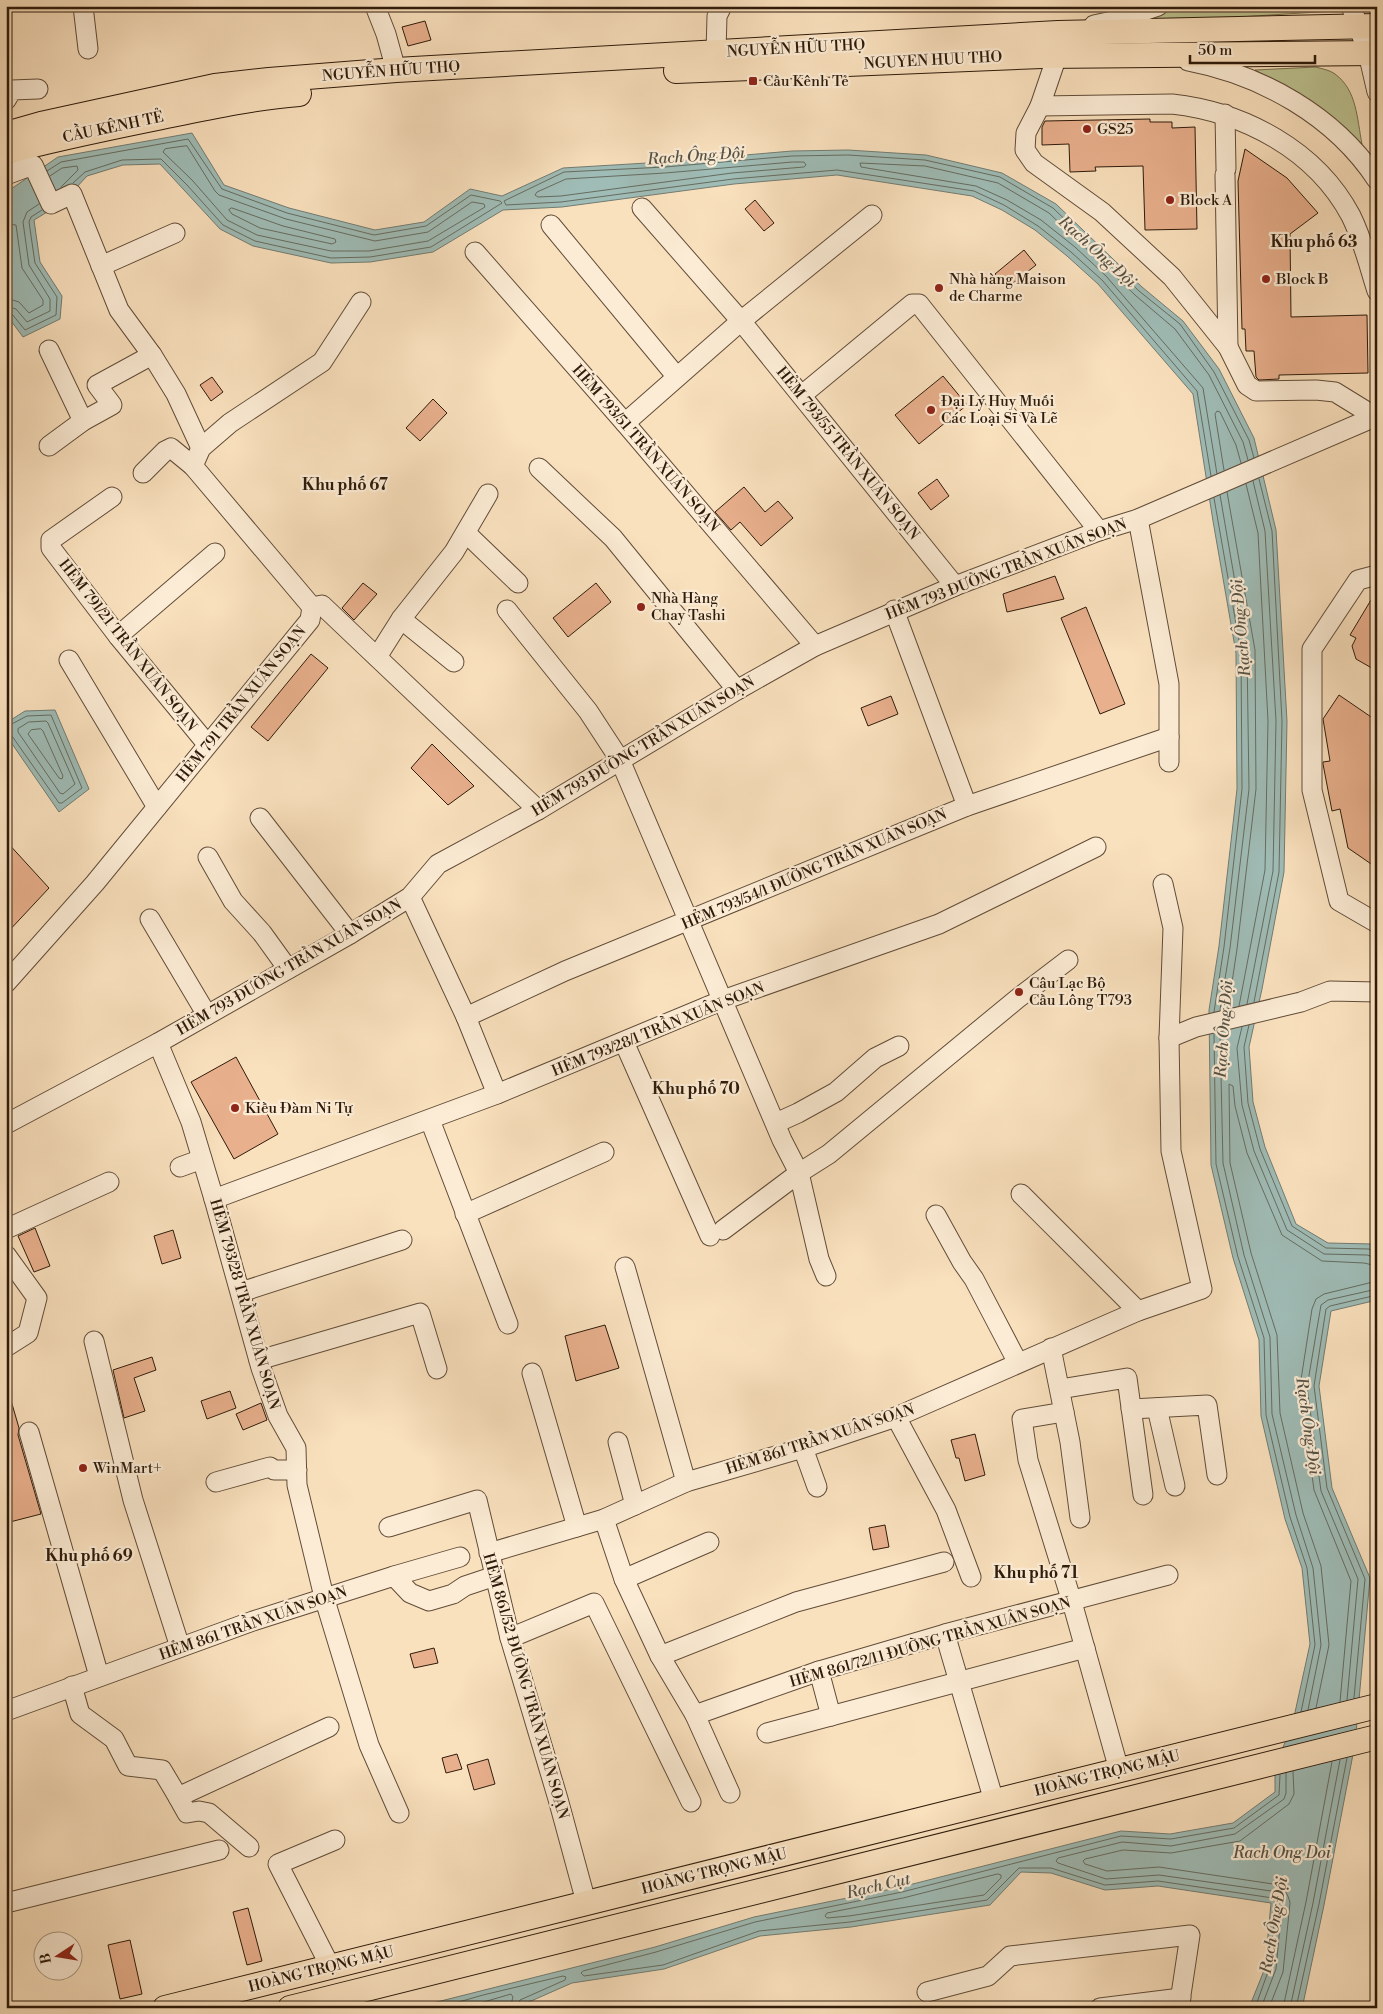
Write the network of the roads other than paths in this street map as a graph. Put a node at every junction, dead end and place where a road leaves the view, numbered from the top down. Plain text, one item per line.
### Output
1 (83, 6) edge
2 (375, 6) edge
3 (722, 6) edge
4 (1158, 6) edge
5 (1362, 20) edge
6 (1058, 44) junction
7 (88, 49) dead end
8 (716, 52) junction
9 (1372, 53) edge
10 (1160, 56) junction
11 (396, 70) junction
12 (38, 89) dead end
13 (1377, 92) edge
14 (218, 96) junction
15 (6, 100) edge
16 (1040, 106) junction
17 (1225, 114) junction
18 (6, 134) edge
19 (6, 152) edge
20 (6, 175) edge
21 (1377, 180) edge
22 (642, 208) dead end
23 (872, 215) dead end
24 (551, 225) dead end
25 (175, 233) dead end
26 (476, 252) dead end
27 (101, 266) junction
28 (1377, 291) edge
29 (361, 302) dead end
30 (741, 321) junction
31 (1228, 347) junction
32 (49, 350) dead end
33 (152, 355) junction
34 (677, 377) junction
35 (802, 396) junction
36 (1375, 416) edge
37 (83, 422) junction
38 (625, 423) junction
39 (49, 446) dead end
40 (201, 448) junction
41 (193, 466) junction
42 (540, 468) dead end
43 (143, 473) dead end
44 (488, 494) dead end
45 (112, 497) dead end
46 (1138, 519) junction
47 (1099, 531) junction
48 (466, 533) junction
49 (215, 553) dead end
50 (1377, 575) edge
51 (518, 583) dead end
52 (955, 586) junction
53 (312, 607) junction
54 (507, 610) dead end
55 (894, 610) junction
56 (401, 619) junction
57 (118, 636) junction
58 (815, 646) junction
59 (377, 657) junction
60 (69, 660) dead end
61 (454, 662) dead end
62 (737, 690) junction
63 (1169, 737) junction
64 (207, 744) junction
65 (620, 760) junction
66 (1169, 762) dead end
67 (967, 806) junction
68 (157, 807) junction
69 (538, 810) junction
70 (260, 818) dead end
71 (1096, 847) dead end
72 (208, 858) dead end
73 (1163, 884) dead end
74 (410, 897) junction
75 (150, 919) dead end
76 (689, 922) junction
77 (1377, 923) edge
78 (350, 934) junction
79 (1068, 960) dead end
80 (288, 970) junction
81 (6, 983) edge
82 (1377, 992) edge
83 (723, 1000) junction
84 (207, 1015) junction
85 (466, 1017) junction
86 (1170, 1038) junction
87 (624, 1042) junction
88 (158, 1043) junction
89 (899, 1046) dead end
90 (497, 1094) junction
91 (430, 1120) junction
92 (776, 1123) junction
93 (6, 1124) edge
94 (604, 1152) dead end
95 (202, 1159) junction
96 (180, 1167) dead end
97 (799, 1173) junction
98 (109, 1182) dead end
99 (1020, 1194) dead end
100 (214, 1199) junction
101 (465, 1214) junction
102 (936, 1215) dead end
103 (6, 1229) edge
104 (402, 1240) dead end
105 (6, 1255) edge
106 (625, 1266) dead end
107 (826, 1276) dead end
108 (241, 1292) junction
109 (1138, 1311) junction
110 (508, 1324) dead end
111 (94, 1341) dead end
112 (6, 1347) edge
113 (1051, 1348) junction
114 (259, 1360) junction
115 (1018, 1363) junction
116 (437, 1369) dead end
117 (532, 1373) dead end
118 (1060, 1389) junction
119 (1157, 1408) junction
120 (1131, 1409) junction
121 (1064, 1412) junction
122 (896, 1417) junction
123 (29, 1432) dead end
124 (618, 1442) dead end
125 (803, 1448) junction
126 (296, 1470) junction
127 (1216, 1475) dead end
128 (216, 1482) dead end
129 (686, 1482) junction
130 (1175, 1486) dead end
131 (816, 1487) dead end
132 (1142, 1495) dead end
133 (635, 1505) junction
134 (1080, 1518) dead end
135 (604, 1520) junction
136 (389, 1527) dead end
137 (577, 1528) junction
138 (709, 1542) dead end
139 (489, 1553) junction
140 (460, 1557) dead end
141 (944, 1562) dead end
142 (1168, 1575) dead end
143 (394, 1576) junction
144 (495, 1576) junction
145 (971, 1577) dead end
146 (624, 1579) junction
147 (324, 1597) junction
148 (1072, 1602) junction
149 (946, 1634) junction
150 (510, 1638) junction
151 (180, 1647) junction
152 (1085, 1648) junction
153 (660, 1656) junction
154 (819, 1671) junction
155 (99, 1676) junction
156 (959, 1680) junction
157 (72, 1686) junction
158 (1377, 1706) edge
159 (6, 1711) edge
160 (695, 1715) junction
161 (831, 1716) junction
162 (329, 1727) dead end
163 (768, 1733) dead end
164 (1377, 1737) edge
165 (1119, 1770) junction
166 (730, 1792) dead end
167 (178, 1796) junction
168 (1126, 1799) junction
169 (994, 1801) junction
170 (691, 1802) dead end
171 (399, 1813) dead end
172 (862, 1834) junction
173 (335, 1840) dead end
174 (249, 1847) dead end
175 (219, 1850) dead end
176 (868, 1864) junction
177 (586, 1902) junction
178 (6, 1903) edge
179 (594, 1932) junction
180 (330, 1966) junction
181 (287, 1977) junction
182 (927, 1992) dead end
183 (1180, 2003) edge
184 (293, 2007) edge
185 (164, 2008) edge
186 (1100, 2008) edge

1 - 7 street
2 - 11 street
3 - 8 street
4 - 6 street
5 - 6 main road, NGUYỄN HỮU THỌ
5 - 9 street
6 - 8 main road, NGUYỄN HỮU THỌ
6 - 10 main road, NGUYEN HUU THO
6 - 14 main road, NGUYEN HUU THO
6 - 16 street
8 - 11 main road, NGUYỄN HỮU THỌ
9 - 10 main road, NGUYEN HUU THO
9 - 13 street
10 - 21 street
11 - 14 main road, NGUYỄN HỮU THỌ
12 - 15 street
14 - 18 main road, CẦU KÊNH TẺ
14 - 19 main road, CẦU KÊNH TẺ
16 - 17 street
16 - 31 street
17 - 28 street
17 - 31 street
20 - 27 street
22 - 30 street, HẺM 793/55 TRẦN XUÂN SOẠN
23 - 30 street
24 - 34 street
25 - 27 street
26 - 38 street, HẺM 793/51 TRẦN XUÂN SOẠN
27 - 33 street
29 - 40 street
30 - 34 street
30 - 35 street, HẺM 793/55 TRẦN XUÂN SOẠN
31 - 36 street
32 - 37 street
33 - 37 street
33 - 40 street
34 - 38 street
35 - 47 street
35 - 52 street, HẺM 793/55 TRẦN XUÂN SOẠN
36 - 46 street, HẺM 793 ĐƯỜNG TRẦN XUÂN SOẠN
37 - 39 street
38 - 58 street, HẺM 793/51 TRẦN XUÂN SOẠN
40 - 41 street
41 - 43 street, HẺM 791 TRẦN XUÂN SOẠN
41 - 53 street, HẺM 791 TRẦN XUÂN SOẠN
42 - 62 street
44 - 48 street
45 - 57 street, HẺM 791/21 TRẦN XUÂN SOẠN
46 - 47 street, HẺM 793 ĐƯỜNG TRẦN XUÂN SOẠN
46 - 63 street
47 - 52 street, HẺM 793 ĐƯỜNG TRẦN XUÂN SOẠN
48 - 51 street
48 - 56 street
49 - 57 street
50 - 77 street
52 - 55 street, HẺM 793 ĐƯỜNG TRẦN XUÂN SOẠN
53 - 59 street
53 - 64 street, HẺM 791 TRẦN XUÂN SOẠN
54 - 65 street
55 - 58 street, HẺM 793 ĐƯỜNG TRẦN XUÂN SOẠN
55 - 67 street
56 - 59 street
56 - 61 street
57 - 64 street, HẺM 791/21 TRẦN XUÂN SOẠN
58 - 62 street, HẺM 793 ĐƯỜNG TRẦN XUÂN SOẠN
59 - 69 street
60 - 68 street
62 - 65 street, HẺM 793 ĐƯỜNG TRẦN XUÂN SOẠN
63 - 66 street
63 - 67 street, HẺM 793/54/1 ĐƯỜNG TRẦN XUÂN SOẠN
64 - 68 street, HẺM 791 TRẦN XUÂN SOẠN
65 - 69 street, HẺM 793 ĐƯỜNG TRẦN XUÂN SOẠN
65 - 76 street
67 - 76 street, HẺM 793/54/1 ĐƯỜNG TRẦN XUÂN SOẠN
68 - 81 street, HẺM 791 TRẦN XUÂN SOẠN
69 - 74 street, HẺM 793 ĐƯỜNG TRẦN XUÂN SOẠN
70 - 78 street
71 - 83 street, HẺM 793/28/1 TRẦN XUÂN SOẠN
72 - 80 street
73 - 86 street
74 - 78 street, HẺM 793 ĐƯỜNG TRẦN XUÂN SOẠN
74 - 85 street
75 - 84 street
76 - 83 street
76 - 85 street, HẺM 793/54/1 ĐƯỜNG TRẦN XUÂN SOẠN
78 - 80 street, HẺM 793 ĐƯỜNG TRẦN XUÂN SOẠN
79 - 97 street
80 - 84 street, HẺM 793 ĐƯỜNG TRẦN XUÂN SOẠN
82 - 86 street
83 - 87 street, HẺM 793/28/1 TRẦN XUÂN SOẠN
83 - 92 street
84 - 88 street, HẺM 793 ĐƯỜNG TRẦN XUÂN SOẠN
85 - 90 street
86 - 109 street, HẺM 861 TRẦN XUÂN SOẠN
87 - 90 street, HẺM 793/28/1 TRẦN XUÂN SOẠN
87 - 97 street
88 - 93 street, HẺM 793 ĐƯỜNG TRẦN XUÂN SOẠN
88 - 95 street, HẺM 793/28 TRẦN XUÂN SOẠN
89 - 92 street
90 - 91 street, HẺM 793/28/1 TRẦN XUÂN SOẠN
91 - 100 street, HẺM 793/28/1 TRẦN XUÂN SOẠN
91 - 101 street
92 - 97 street
94 - 101 street
95 - 96 street
95 - 100 street, HẺM 793/28 TRẦN XUÂN SOẠN
97 - 107 street
98 - 103 street
99 - 109 street
100 - 108 street, HẺM 793/28 TRẦN XUÂN SOẠN
101 - 110 street
102 - 115 street
104 - 108 street
105 - 112 street
106 - 129 street
108 - 114 street, HẺM 793/28 TRẦN XUÂN SOẠN
109 - 113 street, HẺM 861 TRẦN XUÂN SOẠN
111 - 151 street
113 - 115 street, HẺM 861 TRẦN XUÂN SOẠN
113 - 118 street
114 - 116 street
114 - 126 street, HẺM 793/28 TRẦN XUÂN SOẠN
115 - 122 street, HẺM 861 TRẦN XUÂN SOẠN
117 - 137 street
118 - 120 street
118 - 121 street
119 - 120 street
119 - 127 street
119 - 130 street
120 - 132 street
121 - 134 street
121 - 148 street
122 - 125 street, HẺM 861 TRẦN XUÂN SOẠN
122 - 145 street
123 - 155 street
124 - 133 street
125 - 129 street, HẺM 861 TRẦN XUÂN SOẠN
125 - 131 street
126 - 128 street
126 - 147 street, HẺM 793/28 TRẦN XUÂN SOẠN
129 - 133 street, HẺM 861 TRẦN XUÂN SOẠN
133 - 135 street, HẺM 861 TRẦN XUÂN SOẠN
135 - 137 street, HẺM 861 TRẦN XUÂN SOẠN
135 - 146 street
136 - 139 street, HẺM 861/52 ĐƯỜNG TRẦN XUÂN SOẠN
137 - 139 street, HẺM 861 TRẦN XUÂN SOẠN
138 - 146 street
139 - 144 street, HẺM 861/52 ĐƯỜNG TRẦN XUÂN SOẠN
140 - 143 street, HẺM 861 TRẦN XUÂN SOẠN
141 - 153 street
142 - 148 street, HẺM 861/72/11 ĐƯỜNG TRẦN XUÂN SOẠN
143 - 144 street
143 - 147 street, HẺM 861 TRẦN XUÂN SOẠN
144 - 150 street, HẺM 861/52 ĐƯỜNG TRẦN XUÂN SOẠN
146 - 153 street
147 - 151 street, HẺM 861 TRẦN XUÂN SOẠN
147 - 171 street, HẺM 793/28 TRẦN XUÂN SOẠN
148 - 149 street, HẺM 861/72/11 ĐƯỜNG TRẦN XUÂN SOẠN
148 - 152 street
149 - 154 street, HẺM 861/72/11 ĐƯỜNG TRẦN XUÂN SOẠN
149 - 156 street
150 - 170 street
150 - 177 street, HẺM 861/52 ĐƯỜNG TRẦN XUÂN SOẠN
151 - 155 street, HẺM 861 TRẦN XUÂN SOẠN
152 - 156 street
152 - 165 street
153 - 160 street
154 - 160 street, HẺM 861/72/11 ĐƯỜNG TRẦN XUÂN SOẠN
154 - 161 street
155 - 157 street, HẺM 861 TRẦN XUÂN SOẠN
156 - 161 street
156 - 169 street
157 - 159 street, HẺM 861 TRẦN XUÂN SOẠN
157 - 167 street
158 - 165 main road, HOÀNG TRỌNG MẬU
160 - 166 street
161 - 163 street
162 - 167 street
164 - 168 main road, HOÀNG TRỌNG MẬU
165 - 168 main road
165 - 169 main road, HOÀNG TRỌNG MẬU
167 - 174 street
168 - 176 main road, HOÀNG TRỌNG MẬU
169 - 172 main road, HOÀNG TRỌNG MẬU
172 - 176 main road
172 - 177 main road, HOÀNG TRỌNG MẬU
173 - 180 street
175 - 178 street
176 - 179 main road, HOÀNG TRỌNG MẬU
177 - 179 main road
177 - 180 main road, HOÀNG TRỌNG MẬU
179 - 184 main road, HOÀNG TRỌNG MẬU
180 - 181 main road, HOÀNG TRỌNG MẬU
181 - 184 main road
181 - 185 main road, HOÀNG TRỌNG MẬU
182 - 183 street
183 - 186 street

